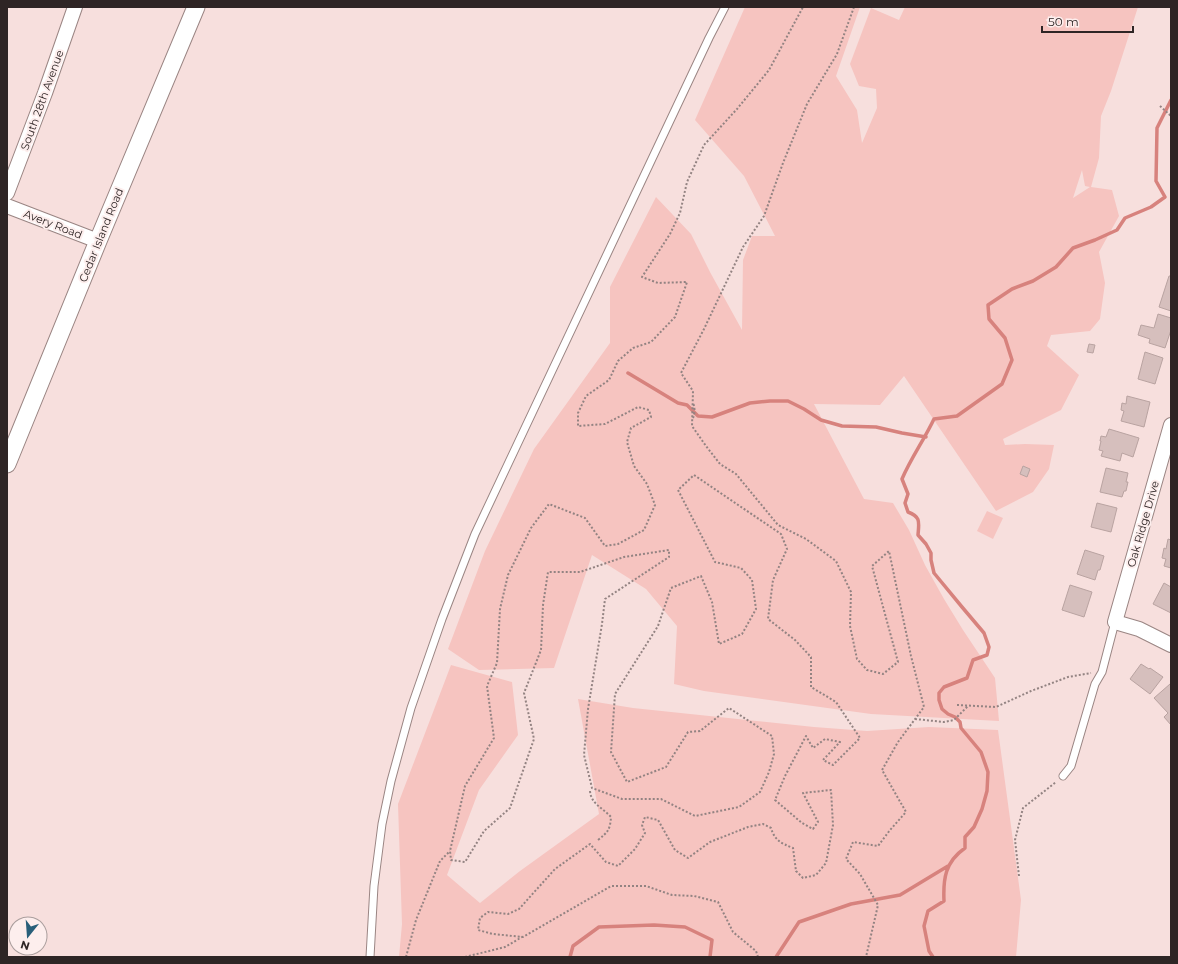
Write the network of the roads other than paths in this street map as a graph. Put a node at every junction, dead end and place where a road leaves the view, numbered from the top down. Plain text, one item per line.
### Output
1 (75, 7) edge
2 (196, 7) edge
3 (725, 7) edge
4 (7, 192) edge
5 (7, 206) edge
6 (98, 241) junction
7 (1171, 425) edge
8 (7, 464) edge
9 (1115, 622) junction
10 (1171, 645) edge
11 (1063, 776) road end
12 (370, 957) edge

1 - 4 street, South 28th Avenue
2 - 6 street, Cedar Island Road
3 - 12 lane
5 - 6 street, Avery Road
6 - 8 street, Cedar Island Road
7 - 9 street, Oak Ridge Drive
9 - 10 street
9 - 11 lane

